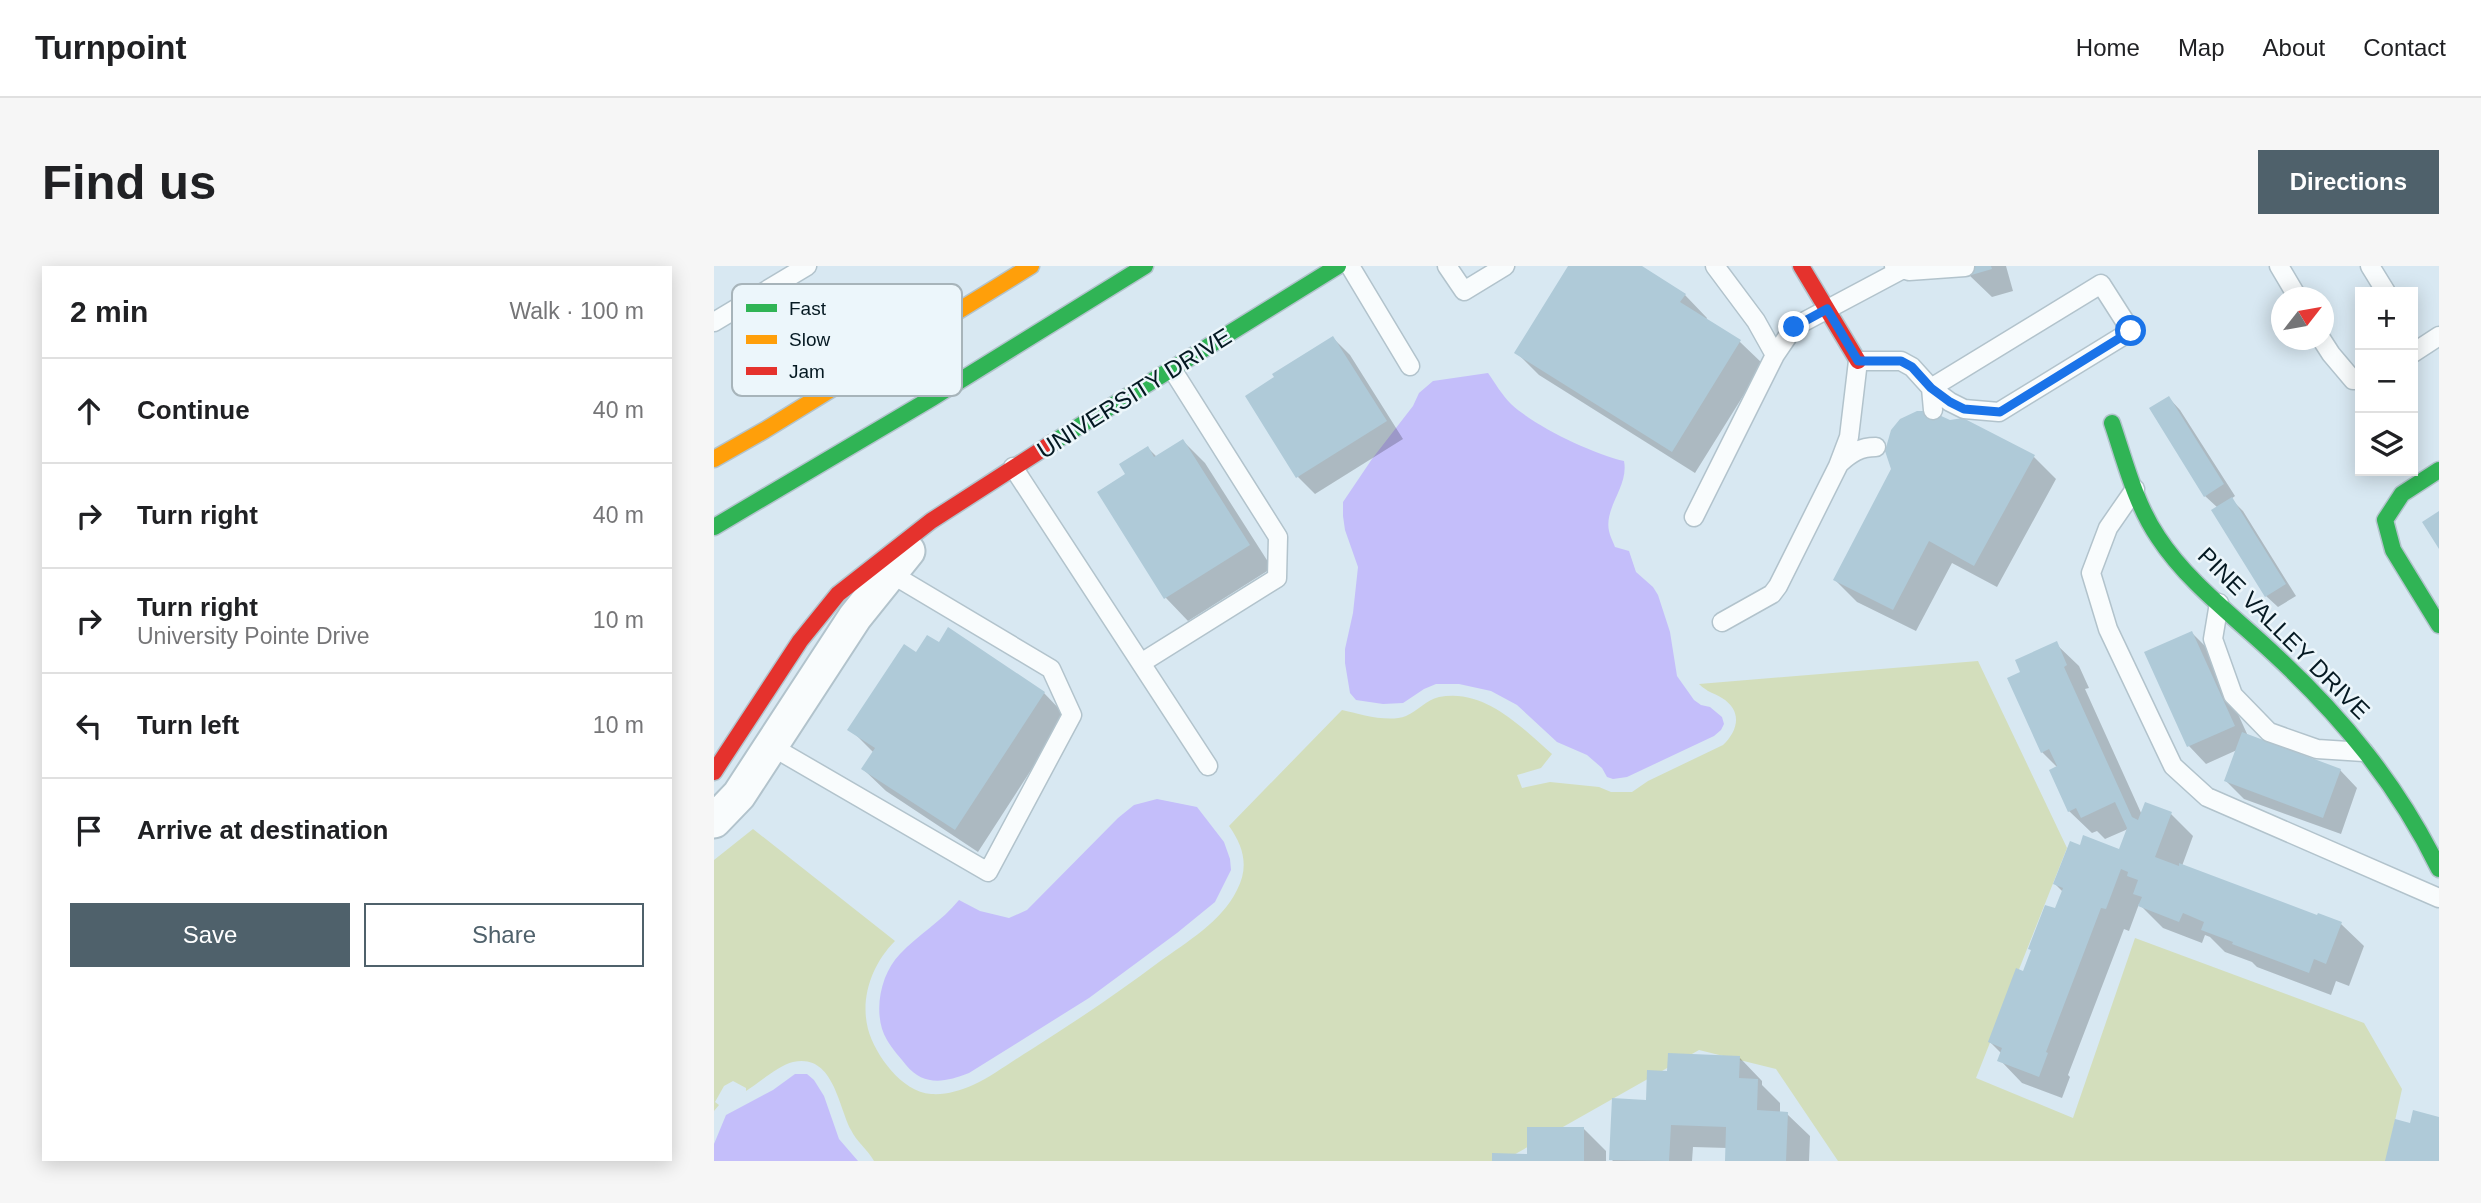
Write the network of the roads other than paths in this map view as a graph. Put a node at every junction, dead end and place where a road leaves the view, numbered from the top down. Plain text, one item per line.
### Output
1 (807, 266) edge
2 (1031, 266) edge
3 (1145, 266) edge
4 (1338, 266) edge
5 (1350, 266) edge
6 (1447, 266) edge
7 (1506, 266) edge
8 (1715, 266) edge
9 (1801, 266) edge
10 (2279, 266) edge
11 (2370, 266) edge
12 (1899, 267) edge
13 (1965, 267) edge
14 (777, 284) edge
15 (2291, 287) edge
16 (2383, 287) edge
17 (962, 309) edge
18 (1827, 309) junction
19 (732, 311) edge
20 (714, 322) edge
21 (2439, 336) edge
22 (2418, 344) edge
23 (2328, 350) edge
24 (1775, 355) junction
25 (1858, 361) junction
26 (1410, 366) dead end
27 (1172, 369) junction
28 (962, 379) edge
29 (2355, 380) edge
30 (1931, 388) junction
31 (820, 396) edge
32 (935, 396) edge
33 (1933, 410) dead end
34 (2112, 423) dead end
35 (1875, 447) dead end
36 (714, 459) edge
37 (1838, 466) junction
38 (1013, 467) junction
39 (2439, 470) edge
40 (2135, 489) junction
41 (1694, 517) dead end
42 (931, 521) junction
43 (714, 527) edge
44 (890, 573) junction
45 (2219, 603) junction
46 (1721, 622) dead end
47 (2439, 625) edge
48 (1141, 663) junction
49 (743, 727) junction
50 (771, 746) junction
51 (2370, 752) junction
52 (1208, 766) dead end
53 (714, 772) edge
54 (714, 821) edge
55 (2439, 869) edge
56 (2439, 898) edge

1 - 14 lane
2 - 17 street
3 - 28 street
4 - 27 street, UNIVERSITY DRIVE
5 - 26 lane
6 - 7 lane
8 - 24 lane
9 - 18 street
10 - 15 lane
11 - 16 lane
12 - 13 lane
12 - 18 lane
18 - 24 lane
18 - 25 street
19 - 20 lane
21 - 22 lane
23 - 29 lane
24 - 41 lane
25 - 30 lane
25 - 37 lane
27 - 38 street, UNIVERSITY DRIVE
27 - 48 lane
30 - 30 lane
30 - 33 lane
31 - 36 street
32 - 43 street
34 - 40 street, PINE VALLEY DRIVE
35 - 37 lane
37 - 46 lane
38 - 42 street, UNIVERSITY DRIVE
38 - 48 lane
39 - 47 street
40 - 45 street, PINE VALLEY DRIVE
40 - 56 lane
42 - 44 street, UNIVERSITY DRIVE
42 - 49 street, UNIVERSITY DRIVE
44 - 50 street, UNIVERSITY DRIVE
44 - 50 lane
45 - 51 street, PINE VALLEY DRIVE
45 - 51 lane
48 - 52 lane
49 - 50 street
49 - 53 street, UNIVERSITY DRIVE
50 - 54 street, UNIVERSITY DRIVE
51 - 55 street, PINE VALLEY DRIVE

